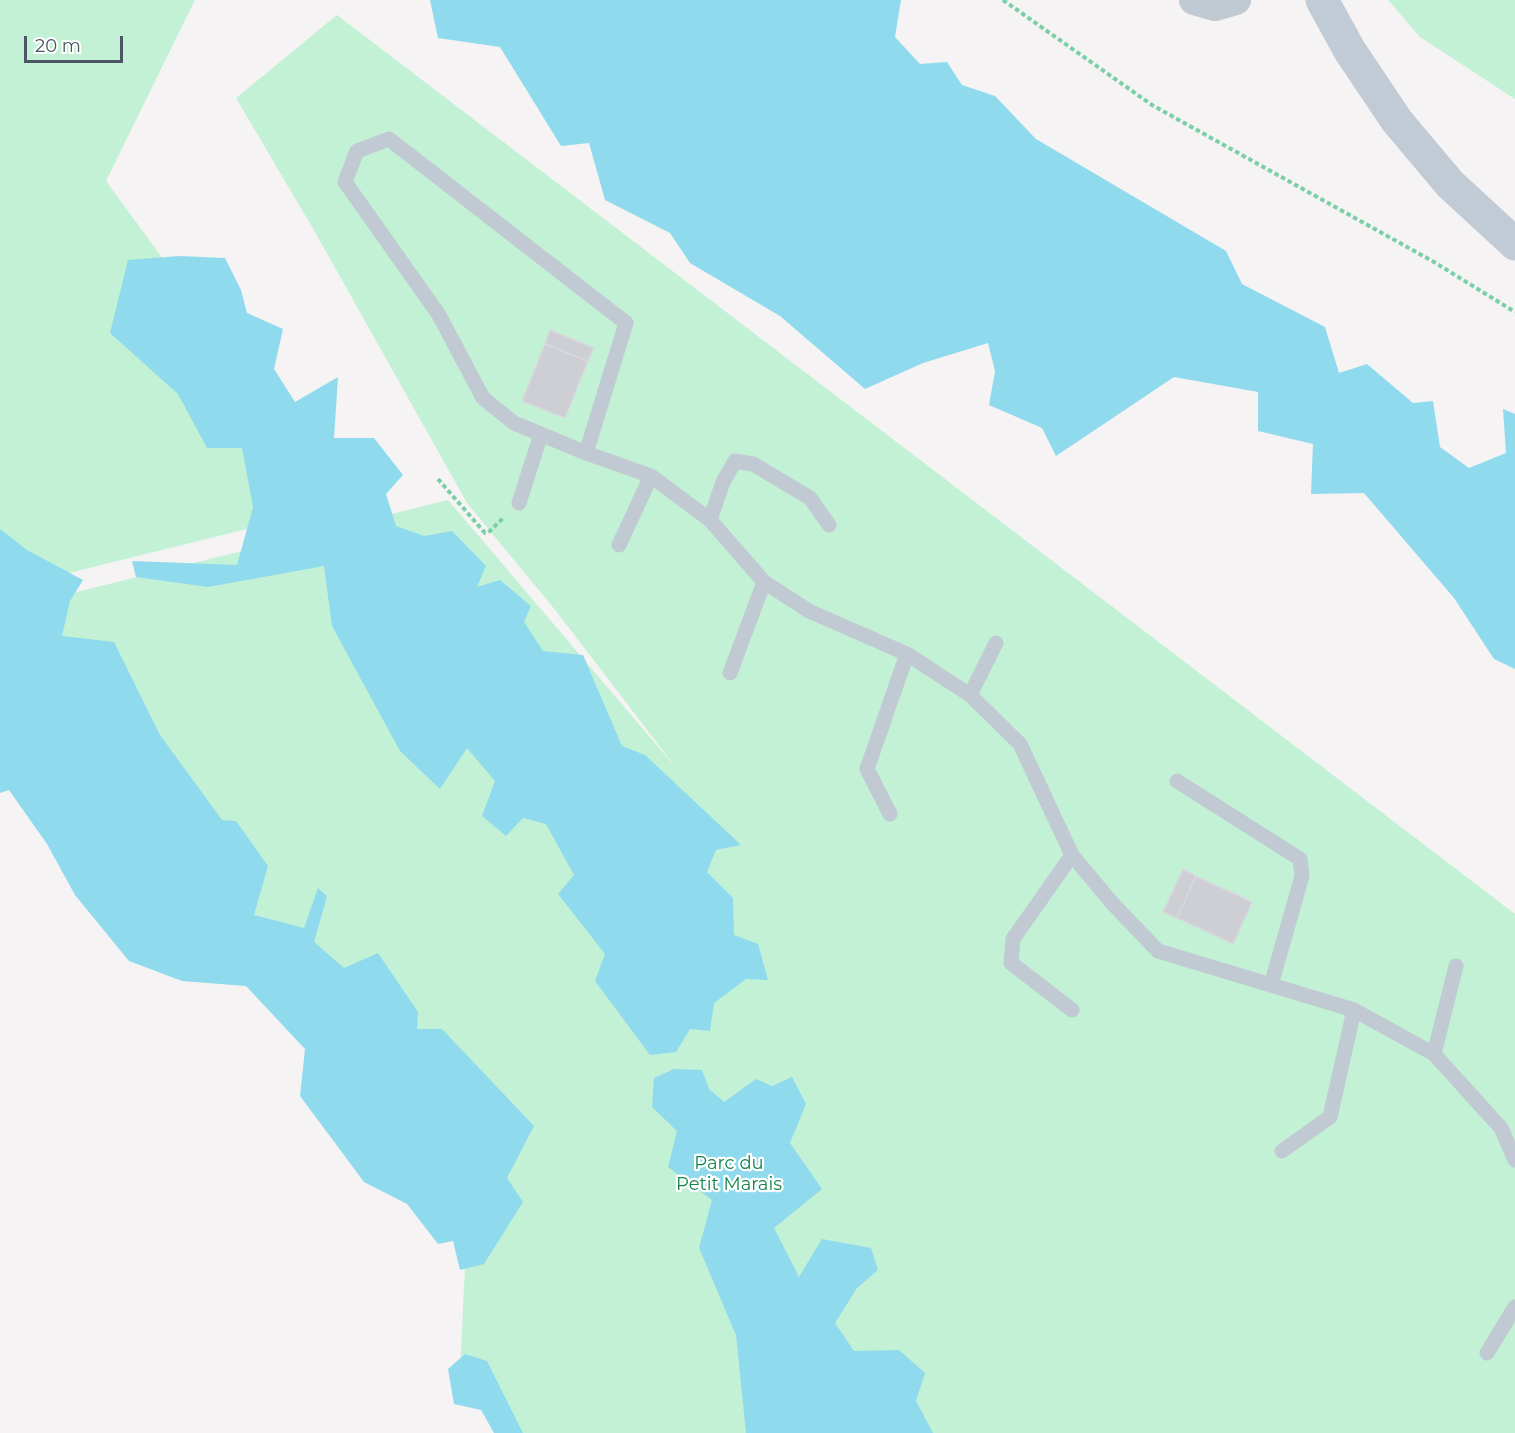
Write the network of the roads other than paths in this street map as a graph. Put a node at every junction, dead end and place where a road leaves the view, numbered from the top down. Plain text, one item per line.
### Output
1 (1194, 0) edge
2 (1236, 0) edge
3 (1322, 0) edge
4 (1515, 244) edge
5 (541, 434) junction
6 (586, 453) junction
7 (651, 476) junction
8 (519, 503) road end
9 (710, 520) junction
10 (829, 525) dead end
11 (619, 545) dead end
12 (764, 582) junction
13 (996, 643) dead end
14 (906, 654) junction
15 (730, 673) dead end
16 (970, 695) junction
17 (1178, 781) dead end
18 (890, 814) dead end
19 (1072, 855) junction
20 (1456, 966) dead end
21 (1271, 985) junction
22 (1072, 1010) dead end
23 (1354, 1010) junction
24 (1434, 1054) junction
25 (1282, 1151) dead end
26 (1515, 1160) edge
27 (1515, 1307) edge
28 (1487, 1353) dead end

1 - 2 street
3 - 4 street
5 - 6 lane
5 - 6 lane
5 - 8 lane
6 - 7 lane
7 - 9 lane
7 - 11 lane
9 - 10 lane
9 - 12 lane
12 - 14 lane
12 - 15 lane
13 - 16 lane
14 - 16 lane
14 - 18 lane
16 - 19 lane
17 - 21 lane
19 - 21 lane
19 - 22 lane
20 - 24 lane
21 - 23 lane
23 - 24 lane
23 - 25 lane
24 - 26 lane
27 - 28 lane

